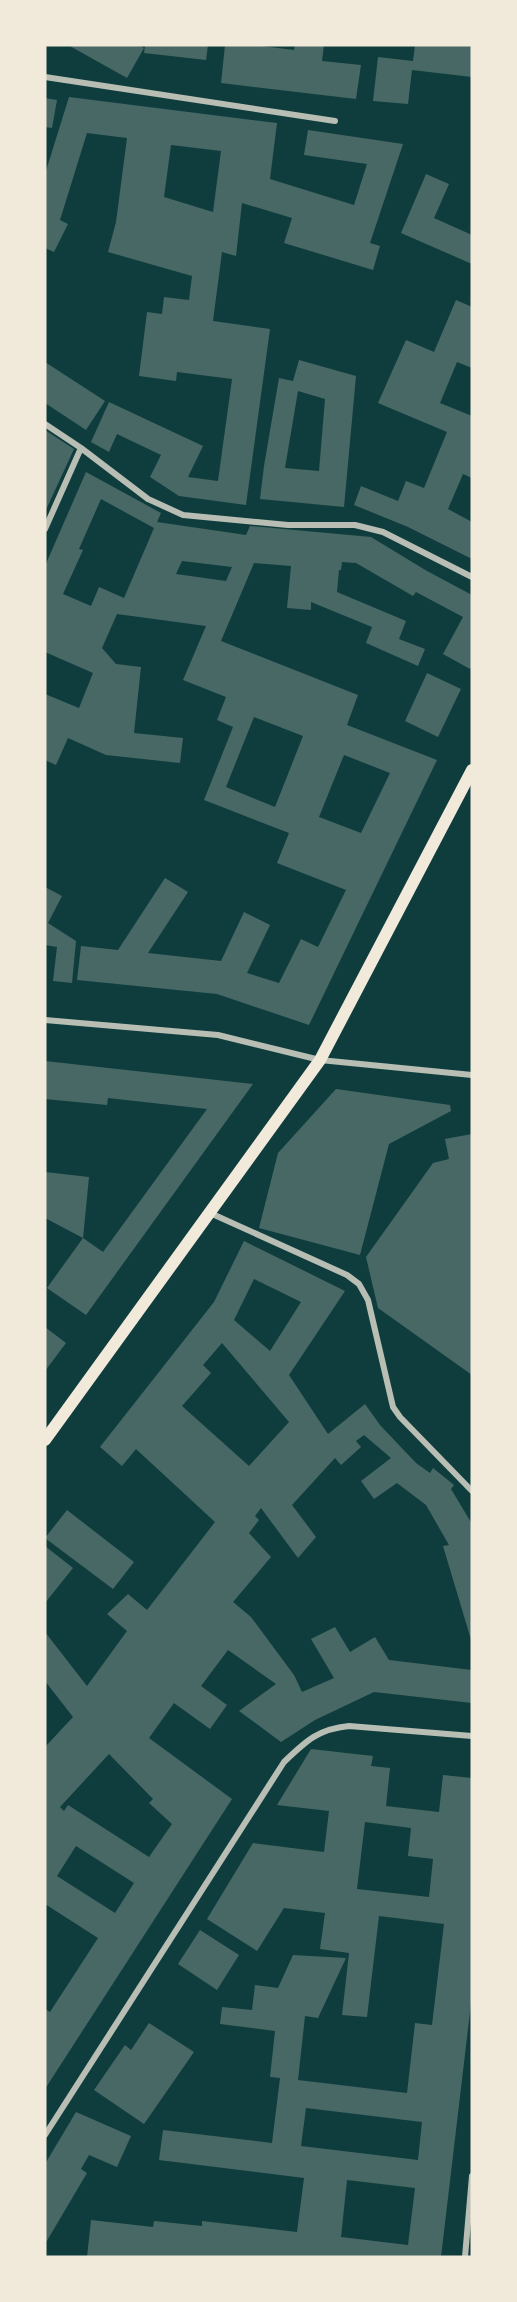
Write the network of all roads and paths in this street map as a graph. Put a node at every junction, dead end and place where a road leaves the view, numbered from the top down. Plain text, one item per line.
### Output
1 (45, 77) edge
2 (335, 121) dead end
3 (45, 424) edge
4 (81, 448) junction
5 (45, 529) edge
6 (472, 577) edge
7 (472, 770) edge
8 (45, 1020) edge
9 (320, 1060) junction
10 (472, 1075) edge
11 (208, 1213) junction
12 (45, 1440) edge
13 (472, 1491) edge
14 (472, 1736) edge
15 (45, 2135) edge
16 (472, 2176) edge
17 (465, 2257) edge

1 - 2 street
3 - 4 street
4 - 5 street
4 - 6 street
7 - 9 main road
8 - 9 street
9 - 10 street
9 - 11 main road
11 - 12 main road
11 - 13 street
14 - 15 street
16 - 17 street

